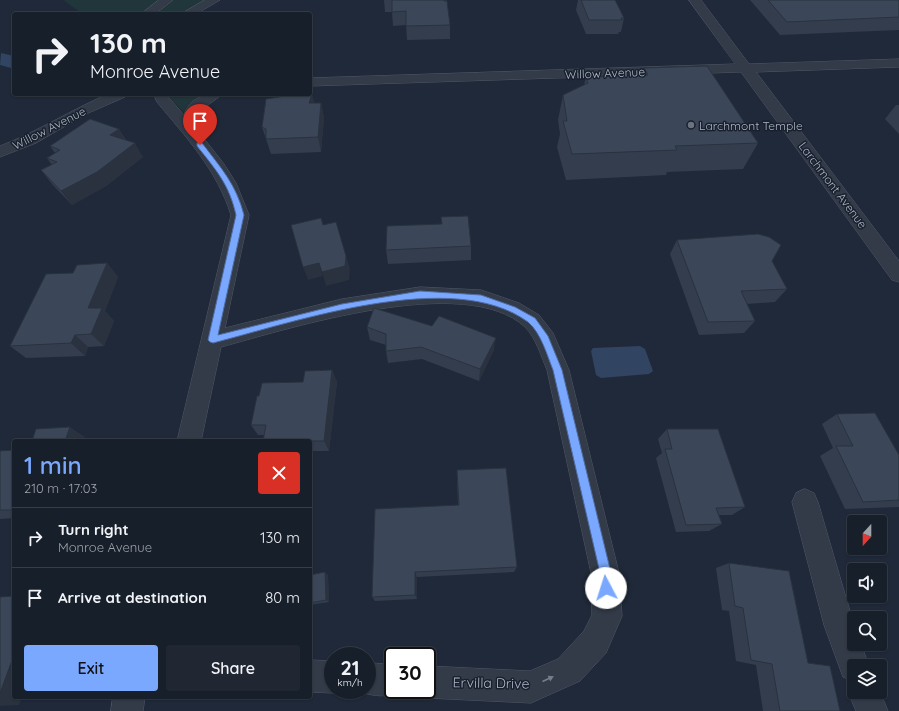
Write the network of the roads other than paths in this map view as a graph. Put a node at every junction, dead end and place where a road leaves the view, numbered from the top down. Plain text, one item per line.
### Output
1 (167, 0) edge
2 (214, 0) edge
3 (695, 0) edge
4 (150, 12) edge
5 (191, 12) edge
6 (899, 63) edge
7 (746, 69) junction
8 (312, 82) edge
9 (115, 96) edge
10 (161, 96) edge
11 (212, 96) edge
12 (190, 133) junction
13 (0, 152) edge
14 (896, 265) edge
15 (213, 340) junction
16 (189, 439) edge
17 (805, 502) dead end
18 (851, 659) edge
19 (312, 676) edge
20 (324, 677) edge
21 (436, 682) edge
22 (129, 699) edge
23 (867, 699) edge
24 (127, 711) edge
25 (872, 711) edge

1 - 4 street
2 - 5 street
3 - 7 street, Larchmont Avenue
6 - 7 street, Willow Avenue
7 - 8 street, Willow Avenue
7 - 14 street, Larchmont Avenue
9 - 13 street, Willow Avenue
10 - 12 street
11 - 12 street
12 - 15 street
15 - 16 street
21 -> 15 street, Ervilla Drive
17 - 18 street
19 - 20 street
22 - 24 street
23 - 25 street

